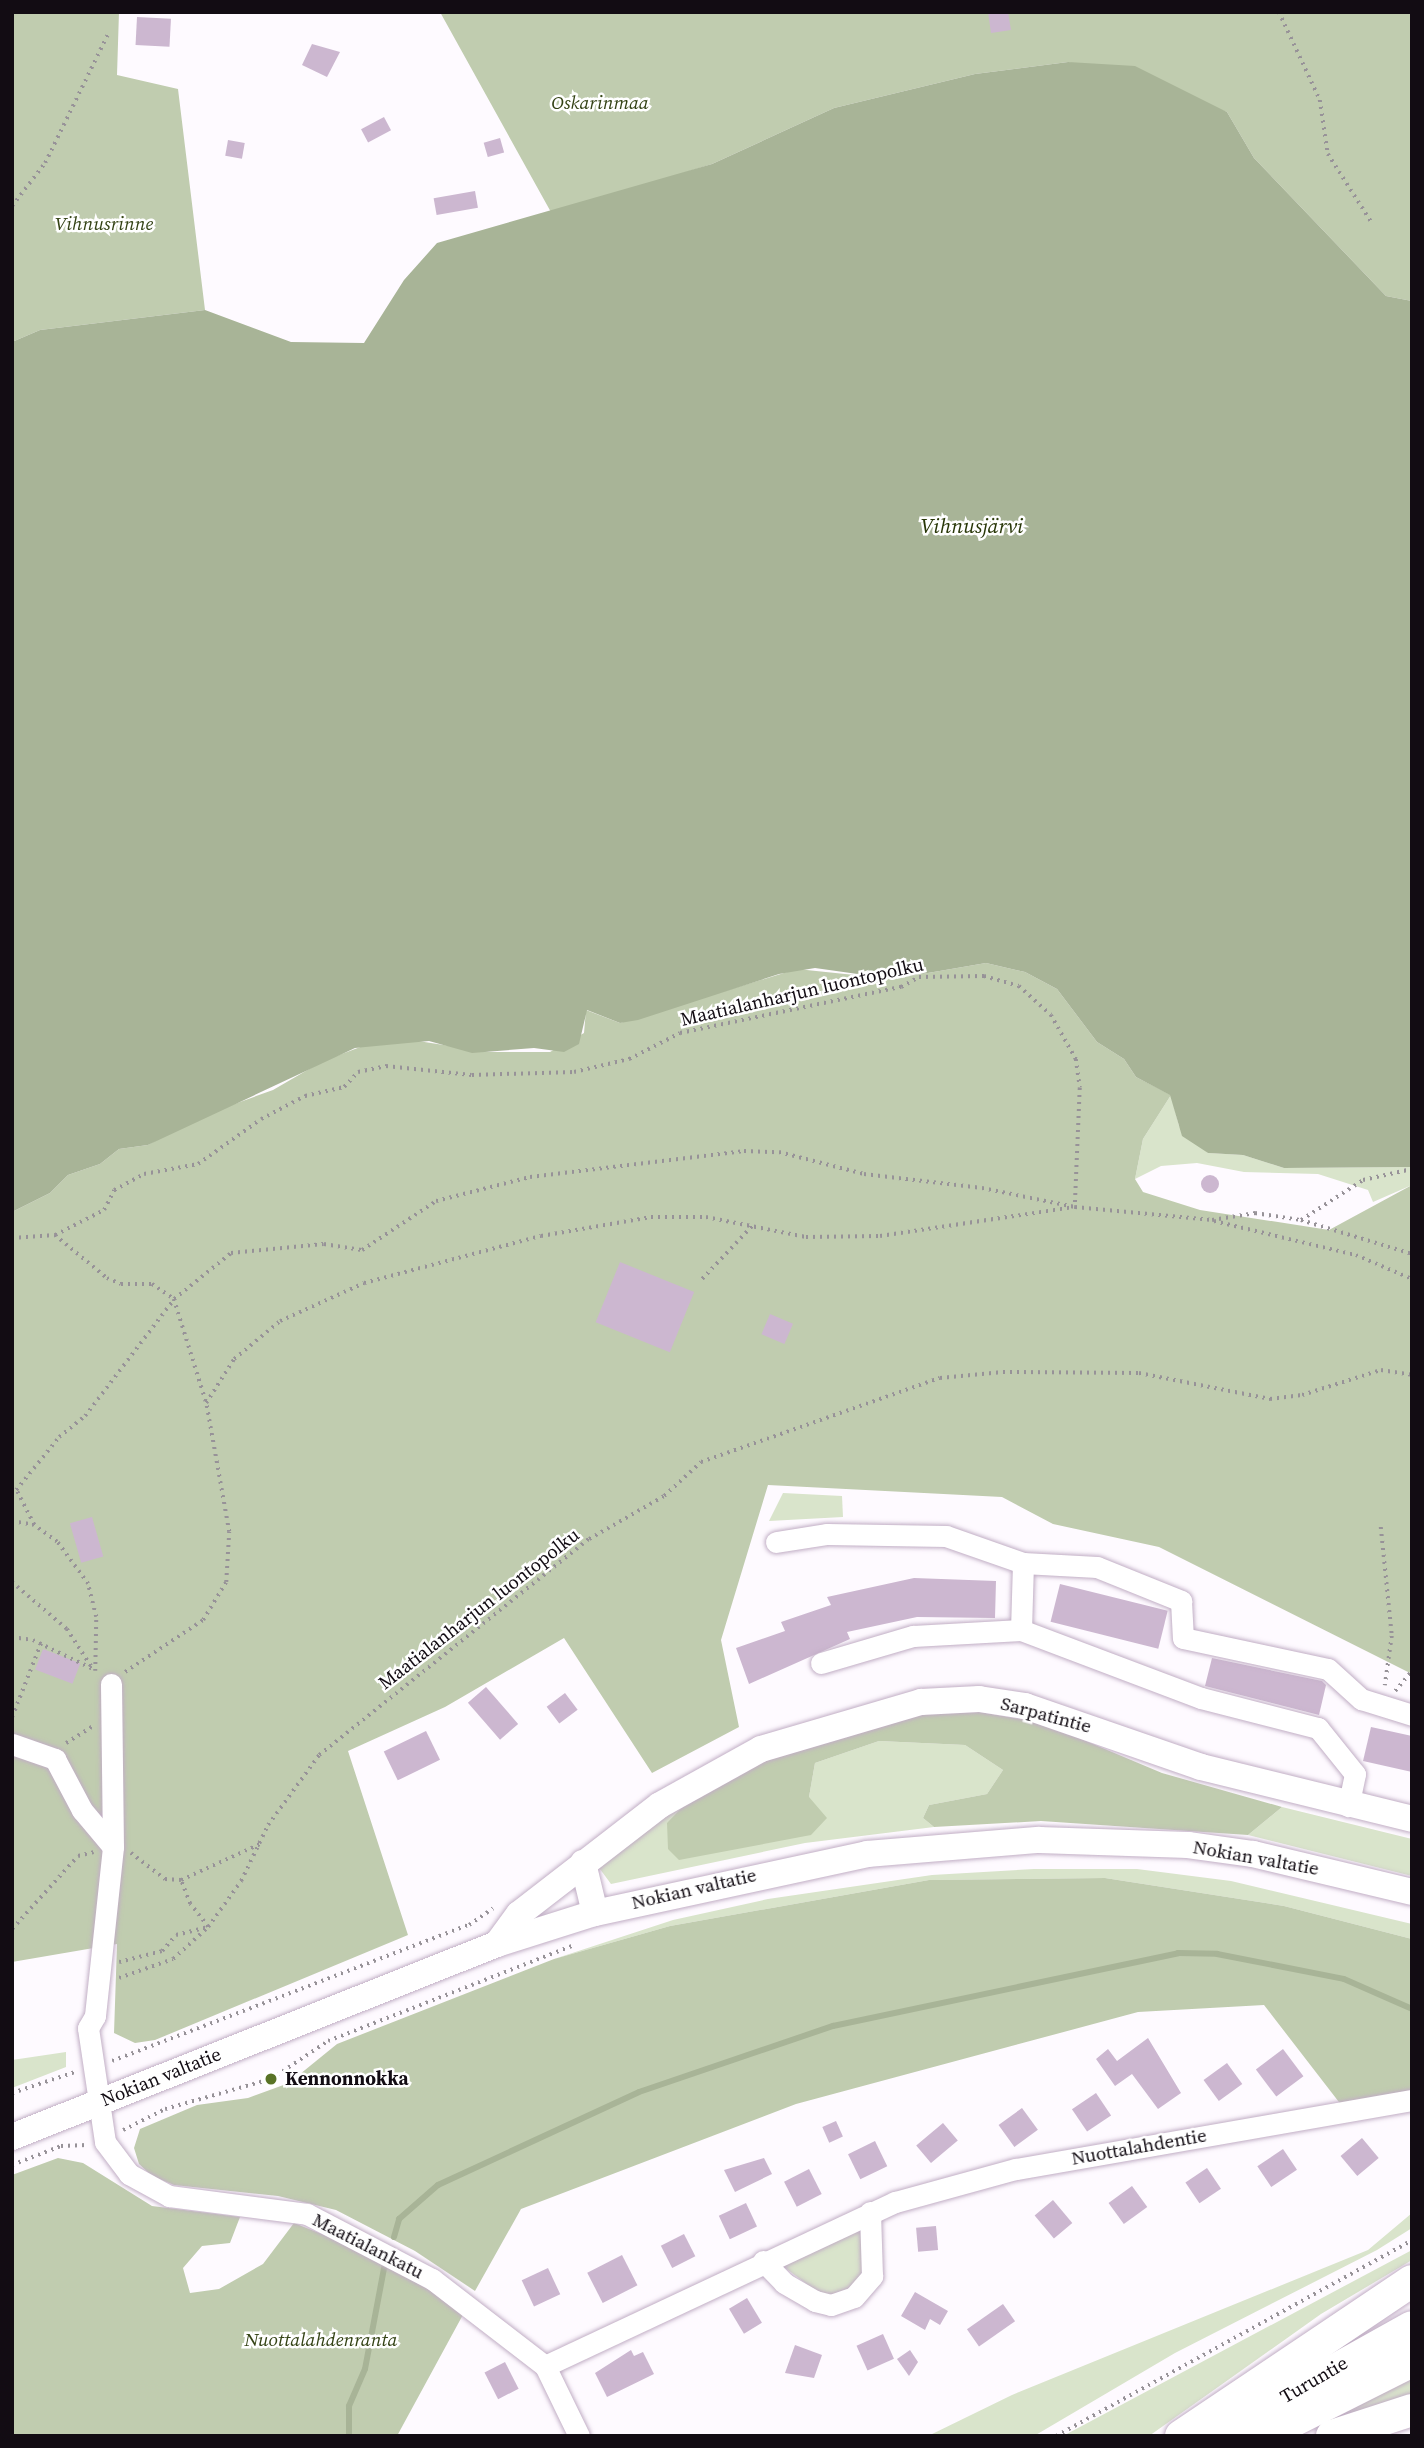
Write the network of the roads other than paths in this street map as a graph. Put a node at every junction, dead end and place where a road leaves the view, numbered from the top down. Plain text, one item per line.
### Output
1 (776, 1542) dead end
2 (1023, 1563) junction
3 (1021, 1630) junction
4 (821, 1663) dead end
5 (112, 1693) road end
6 (1412, 1715) edge
7 (12, 1744) edge
8 (1348, 1806) junction
9 (1412, 1819) edge
10 (113, 1847) junction
11 (583, 1863) junction
12 (1412, 1892) edge
13 (595, 1913) junction
14 (497, 1944) junction
15 (1412, 2099) edge
16 (97, 2102) junction
17 (12, 2137) edge
18 (870, 2212) junction
19 (763, 2261) junction
20 (1412, 2281) edge
21 (1412, 2327) edge
22 (1412, 2361) edge
23 (545, 2366) junction
24 (1412, 2410) edge
25 (579, 2436) edge
26 (1181, 2436) edge
27 (1217, 2436) edge
28 (1263, 2436) edge
29 (1332, 2436) edge

1 - 2 street
2 - 3 street
2 - 6 street
3 - 4 street
3 - 8 street
5 - 10 street, Maatialankatu
7 - 10 street
8 - 9 main road, Sarpatintie
8 - 11 main road, Sarpatintie
10 - 16 street, Maatialankatu
11 - 13 main road
11 - 14 main road, Sarpatintie
12 - 13 main road, Nokian valtatie
13 - 14 main road, Nokian valtatie
14 - 16 main road, Nokian valtatie
15 - 18 street, Nuottalahdentie
16 - 17 main road, Nokian valtatie
16 - 23 street, Maatialankatu
18 - 19 street, Nuottalahdentie
18 - 19 street
19 - 23 street, Nuottalahdentie
20 - 26 highway
21 - 27 highway, Turuntie
22 - 28 highway, Turuntie
23 - 25 street, Maatialankatu
24 - 29 highway

